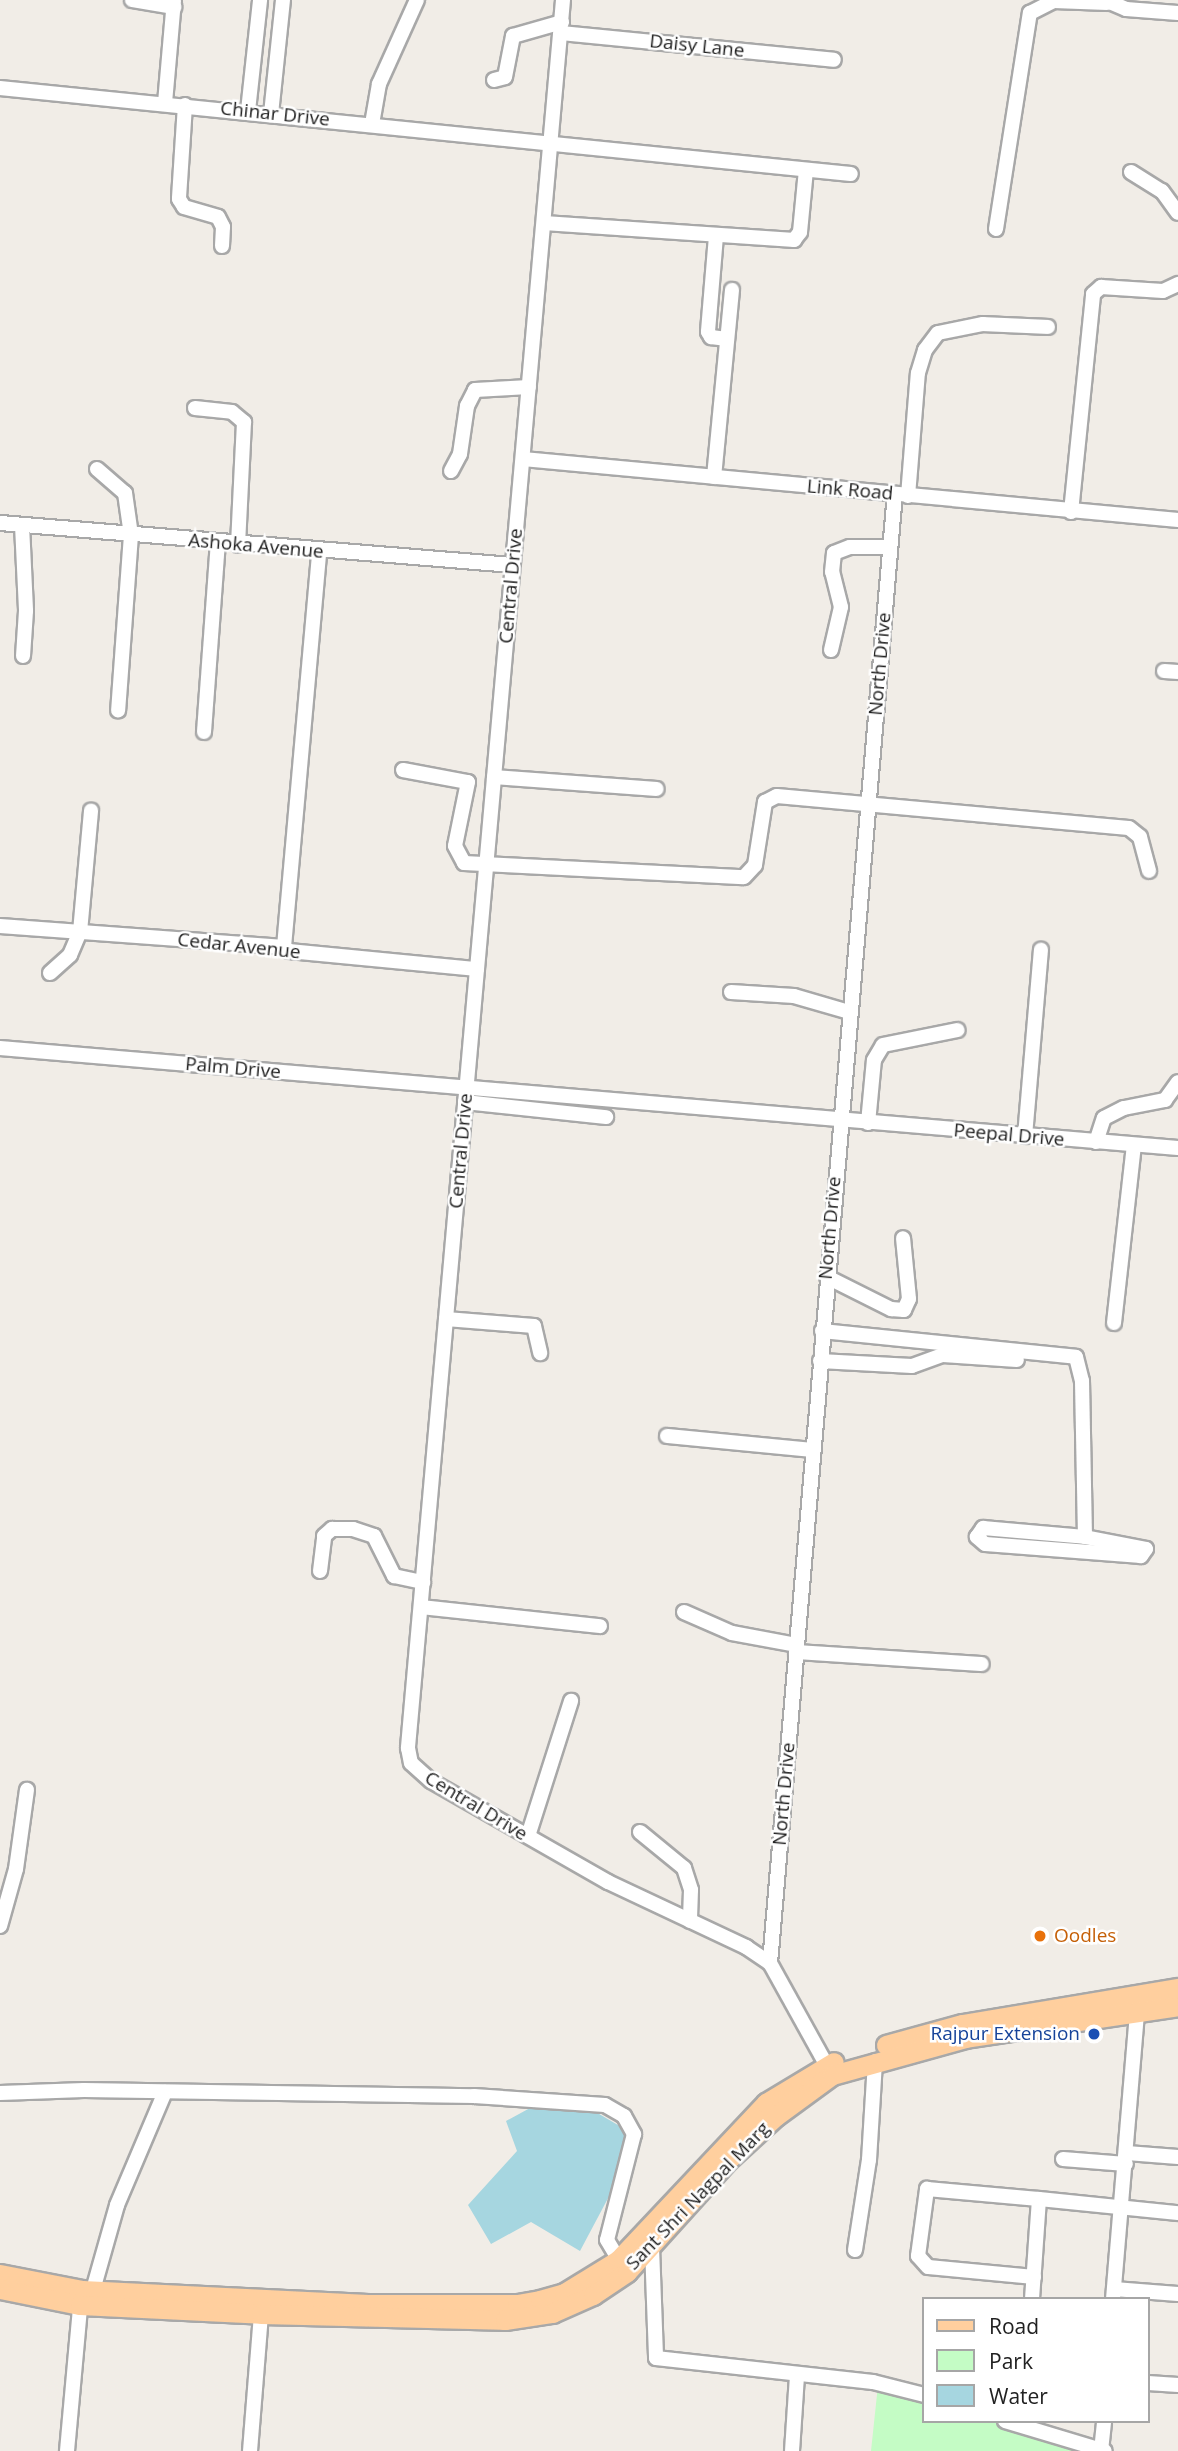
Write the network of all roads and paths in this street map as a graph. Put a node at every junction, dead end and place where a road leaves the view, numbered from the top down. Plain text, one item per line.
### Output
1 (132, 0) edge
2 (260, 0) edge
3 (283, 0) edge
4 (416, 0) edge
5 (563, 0) edge
6 (1106, 1) edge
7 (174, 3) edge
8 (1178, 13) edge
9 (561, 27) junction
10 (834, 60) dead end
11 (494, 80) dead end
12 (0, 88) edge
13 (165, 103) junction
14 (185, 104) junction
15 (248, 111) junction
16 (271, 114) junction
17 (372, 124) junction
18 (550, 146) junction
19 (806, 170) junction
20 (1131, 172) dead end
21 (851, 174) dead end
22 (1178, 212) edge
23 (544, 223) junction
24 (996, 229) dead end
25 (716, 236) junction
26 (222, 246) dead end
27 (1178, 284) edge
28 (732, 290) dead end
29 (1048, 327) dead end
30 (727, 339) junction
31 (529, 387) junction
32 (195, 408) dead end
33 (523, 459) junction
34 (97, 469) dead end
35 (451, 471) dead end
36 (714, 477) junction
37 (901, 495) junction
38 (1071, 512) junction
39 (1178, 520) edge
40 (0, 523) edge
41 (23, 525) junction
42 (131, 535) junction
43 (218, 543) junction
44 (238, 545) junction
45 (890, 547) junction
46 (319, 552) junction
47 (512, 565) junction
48 (831, 650) dead end
49 (23, 656) dead end
50 (118, 711) dead end
51 (204, 732) dead end
52 (403, 770) dead end
53 (494, 777) junction
54 (657, 789) dead end
55 (867, 805) junction
56 (91, 810) dead end
57 (486, 866) junction
58 (1149, 871) dead end
59 (0, 926) edge
60 (80, 932) junction
61 (284, 947) junction
62 (1041, 950) dead end
63 (477, 970) junction
64 (50, 973) dead end
65 (731, 992) dead end
66 (849, 1012) junction
67 (958, 1030) dead end
68 (0, 1048) edge
69 (1178, 1082) edge
70 (466, 1095) junction
71 (606, 1117) dead end
72 (839, 1121) junction
73 (868, 1123) junction
74 (1025, 1136) junction
75 (1096, 1142) junction
76 (1134, 1145) junction
77 (1178, 1149) edge
78 (903, 1238) dead end
79 (827, 1277) junction
80 (446, 1319) junction
81 (1115, 1323) dead end
82 (822, 1331) junction
83 (540, 1353) dead end
84 (1017, 1360) dead end
85 (820, 1361) junction
86 (667, 1436) dead end
87 (813, 1450) junction
88 (1085, 1537) junction
89 (320, 1571) dead end
90 (423, 1582) junction
91 (421, 1607) junction
92 (684, 1612) dead end
93 (600, 1626) dead end
94 (796, 1648) junction
95 (982, 1664) dead end
96 (571, 1702) dead end
97 (27, 1790) dead end
98 (640, 1832) dead end
99 (528, 1836) junction
100 (690, 1920) junction
101 (0, 1926) edge
102 (770, 1963) junction
103 (1178, 1988) edge
104 (1138, 2006) junction
105 (1178, 2006) edge
106 (875, 2061) junction
107 (830, 2070) junction
108 (165, 2092) junction
109 (0, 2093) edge
110 (1178, 2157) edge
111 (1063, 2158) dead end
112 (1127, 2158) junction
113 (1039, 2199) junction
114 (1121, 2209) junction
115 (1178, 2213) edge
116 (652, 2247) junction
117 (856, 2250) dead end
118 (622, 2266) junction
119 (0, 2274) edge
120 (1034, 2277) junction
121 (0, 2289) edge
122 (1114, 2294) edge
123 (1178, 2294) edge
124 (85, 2295) junction
125 (1032, 2297) edge
126 (261, 2314) junction
127 (797, 2375) junction
128 (1150, 2383) edge
129 (1178, 2385) edge
130 (922, 2394) edge
131 (1014, 2423) edge
132 (1104, 2423) edge
133 (67, 2451) edge
134 (250, 2451) edge
135 (792, 2451) edge
136 (1102, 2451) edge

1 - 7 street
2 - 15 street
3 - 16 street
4 - 17 street
5 - 9 street, Central Drive
6 - 8 street
6 - 24 street
7 - 13 street
9 - 10 street, Daisy Lane
9 - 11 street
9 - 18 street, Central Drive
12 - 13 street, Chinar Drive
13 - 14 street, Chinar Drive
14 - 15 street, Chinar Drive
14 - 26 street
15 - 16 street, Chinar Drive
16 - 17 street, Chinar Drive
17 - 18 street, Chinar Drive
18 - 19 street, Chinar Drive
18 - 23 street, Central Drive
19 - 21 street, Chinar Drive
19 - 25 street
20 - 22 street
23 - 25 street
23 - 31 street, Central Drive
25 - 30 street
27 - 38 street
28 - 30 street
29 - 37 street, North Drive
30 - 36 street
31 - 33 street, Central Drive
31 - 35 street
32 - 44 street
33 - 36 street, Link Road
33 - 47 street, Central Drive
34 - 42 street
36 - 37 street, Link Road
37 - 38 street, Link Road
37 - 45 street, North Drive
38 - 39 street, Link Road
40 - 41 street, Ashoka Avenue
41 - 42 street, Ashoka Avenue
41 - 49 street
42 - 43 street, Ashoka Avenue
42 - 50 street
43 - 44 street, Ashoka Avenue
43 - 51 street
44 - 46 street, Ashoka Avenue
45 - 48 street
45 - 55 street, North Drive
46 - 47 street, Ashoka Avenue
46 - 61 street
47 - 53 street, Central Drive
52 - 57 street
53 - 54 street
53 - 57 street, Central Drive
55 - 57 street
55 - 58 street
55 - 66 street, North Drive
56 - 60 street
57 - 63 street, Central Drive
59 - 60 street, Cedar Avenue
60 - 61 street, Cedar Avenue
60 - 64 street
61 - 63 street, Cedar Avenue
62 - 74 street
63 - 70 street, Central Drive
65 - 66 street
66 - 72 street, North Drive
67 - 73 street
68 - 70 street, Palm Drive
69 - 75 street
70 - 71 street
70 - 72 street, Peepal Drive
70 - 80 street, Central Drive
72 - 73 street, Peepal Drive
72 - 79 street, North Drive
73 - 74 street, Peepal Drive
74 - 75 street, Peepal Drive
75 - 76 street, Peepal Drive
76 - 77 street, Peepal Drive
76 - 81 street
78 - 79 street
79 - 82 street, North Drive
80 - 83 street
80 - 90 street, Central Drive
82 - 85 street, North Drive
82 - 88 street
84 - 85 street
85 - 87 street, North Drive
86 - 87 street
87 - 94 street, North Drive
88 - 88 street
89 - 90 street
90 - 91 street, Central Drive
91 - 93 street
91 - 99 street, Central Drive
92 - 94 street
94 - 95 street
94 - 102 street, North Drive
96 - 99 street
97 - 101 street
98 - 100 street
99 - 100 street, Central Drive
100 - 102 street, Central Drive
102 - 107 street
103 - 104 main road, Sant Shri Nagpal Marg
104 - 105 main road, Sant Shri Nagpal Marg
104 - 106 main road, Sant Shri Nagpal Marg
104 - 107 main road, Sant Shri Nagpal Marg
104 - 112 street
106 - 107 main road, Sant Shri Nagpal Marg
106 - 117 street
107 - 116 main road, Sant Shri Nagpal Marg
107 - 118 main road, Sant Shri Nagpal Marg
108 - 109 street
108 - 118 street
108 - 124 street
110 - 112 street
111 - 112 street
112 - 114 street
113 - 114 street
113 - 120 street
113 - 120 street
114 - 115 street
114 - 122 street
116 - 118 main road, Sant Shri Nagpal Marg
116 - 127 street
118 - 124 main road, Sant Shri Nagpal Marg
118 - 126 main road, Sant Shri Nagpal Marg
119 - 124 main road, Sant Shri Nagpal Marg
120 - 125 street
121 - 124 main road, Sant Shri Nagpal Marg
122 - 123 street
124 - 126 main road, Sant Shri Nagpal Marg
124 - 133 street
126 - 134 street
127 - 130 street
127 - 135 street
128 - 129 street
131 - 136 street
132 - 136 street

